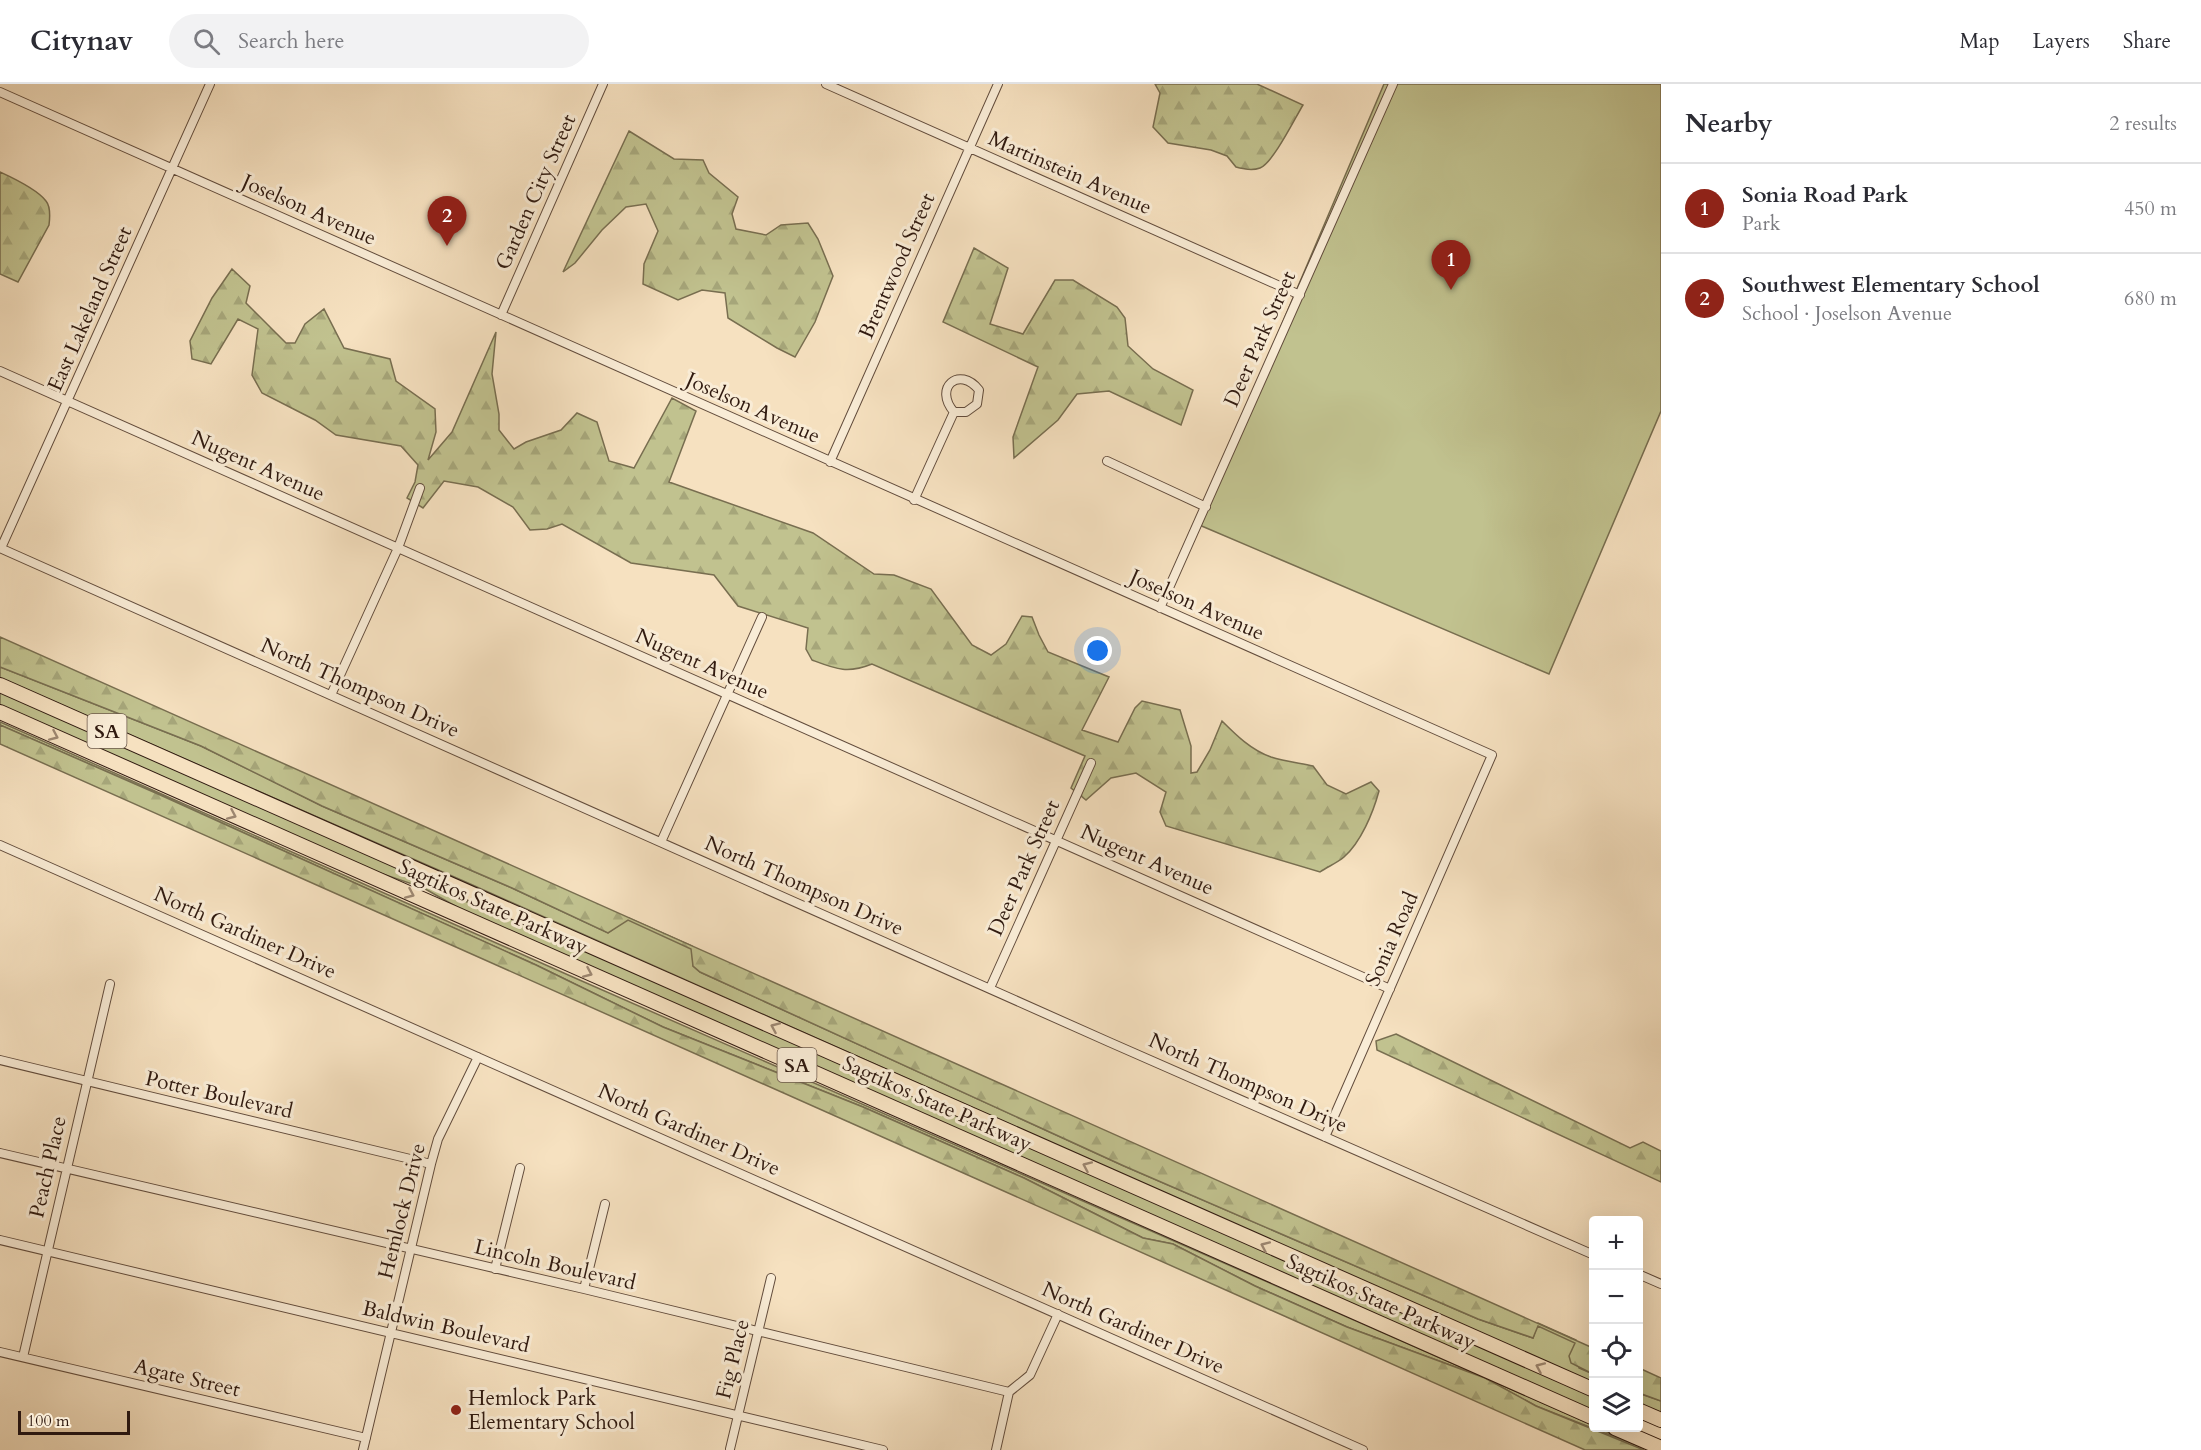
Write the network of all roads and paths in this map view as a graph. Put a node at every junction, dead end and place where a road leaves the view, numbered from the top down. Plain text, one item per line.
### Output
1 (210, 84) edge
2 (603, 84) edge
3 (826, 84) edge
4 (998, 84) edge
5 (1393, 84) edge
6 (0, 92) edge
7 (969, 148) junction
8 (173, 168) junction
9 (1300, 295) junction
10 (501, 315) junction
11 (0, 372) edge
12 (69, 401) junction
13 (954, 412) junction
14 (1107, 461) dead end
15 (830, 462) junction
16 (420, 488) dead end
17 (914, 500) junction
18 (1206, 507) junction
19 (0, 548) edge
20 (398, 548) junction
21 (1160, 608) junction
22 (762, 617) dead end
23 (0, 685) edge
24 (727, 695) junction
25 (331, 696) junction
26 (0, 712) edge
27 (1492, 755) joint
28 (1091, 763) dead end
29 (1056, 840) junction
30 (661, 842) junction
31 (0, 844) edge
32 (111, 984) dead end
33 (990, 988) junction
34 (1390, 989) junction
35 (478, 1057) junction
36 (0, 1060) edge
37 (87, 1083) junction
38 (1325, 1137) junction
39 (0, 1153) edge
40 (431, 1164) junction
41 (66, 1168) junction
42 (520, 1168) dead end
43 (605, 1204) dead end
44 (0, 1240) edge
45 (411, 1250) junction
46 (47, 1251) junction
47 (1589, 1253) edge
48 (495, 1269) junction
49 (1643, 1276) edge
50 (771, 1278) dead end
51 (1661, 1284) edge
52 (584, 1289) junction
53 (1058, 1314) junction
54 (758, 1331) junction
55 (391, 1332) junction
56 (0, 1352) edge
57 (22, 1357) junction
58 (1589, 1388) edge
59 (1010, 1392) junction
60 (1643, 1412) edge
61 (737, 1416) junction
62 (1589, 1416) edge
63 (1661, 1420) edge
64 (1624, 1432) edge
65 (366, 1438) junction
66 (1661, 1448) edge
67 (730, 1449) edge
68 (363, 1450) edge
69 (883, 1450) edge
70 (996, 1450) edge
71 (1364, 1450) edge

1 - 8 street, East Lakeland Street
2 - 10 street, Garden City Street
3 - 7 street, Martinstein Avenue
4 - 7 street, Brentwood Street
5 - 9 street, Deer Park Street
6 - 8 street, Joselson Avenue
7 - 9 street, Martinstein Avenue
7 - 15 street, Brentwood Street
8 - 10 street, Joselson Avenue
8 - 12 street, East Lakeland Street
9 - 18 street, Deer Park Street
10 - 15 street, Joselson Avenue
11 - 12 street, Nugent Avenue
12 - 19 street, East Lakeland Street
12 - 20 street, Nugent Avenue
13 - 13 street
13 - 17 street
14 - 18 street
15 - 17 street, Joselson Avenue
16 - 20 street
17 - 21 street, Joselson Avenue
18 - 21 street, Deer Park Street
19 - 25 street, North Thompson Drive
20 - 24 street, Nugent Avenue
20 - 25 street
21 - 27 street, Joselson Avenue
22 - 24 street
58 -> 23 highway, Sagtikos State Parkway / SA
24 - 29 street, Nugent Avenue
24 - 30 street
25 - 30 street, North Thompson Drive
26 -> 62 highway, Sagtikos State Parkway / SA
27 - 34 street, Sonia Road
28 - 29 street, Deer Park Street
29 - 33 street, Deer Park Street
29 - 34 street, Nugent Avenue
30 - 33 street, North Thompson Drive
31 - 35 street, North Gardiner Drive
32 - 37 street, Peach Place
33 - 38 street, North Thompson Drive
34 - 38 street, Sonia Road
35 - 40 street, Hemlock Drive
35 - 53 street, North Gardiner Drive
36 - 37 street, Potter Boulevard
37 - 40 street, Potter Boulevard
37 - 41 street, Peach Place
38 - 47 street, North Thompson Drive
39 - 41 street, Lincoln Boulevard
40 - 45 street, Hemlock Drive
41 - 45 street, Lincoln Boulevard
41 - 46 street, Peach Place
42 - 48 street
43 - 52 street
44 - 46 street, Baldwin Boulevard
45 - 48 street, Lincoln Boulevard
45 - 55 street, Hemlock Drive
46 - 55 street, Baldwin Boulevard
46 - 57 street, Peach Place
48 - 52 street, Lincoln Boulevard
49 - 51 street
50 - 54 street, Fig Place
52 - 54 street, Lincoln Boulevard
53 - 59 street
53 - 71 street, North Gardiner Drive
54 - 59 street, Lincoln Boulevard
54 - 61 street, Fig Place
55 - 61 street, Baldwin Boulevard
55 - 65 street, Hemlock Drive
56 - 57 street, Agate Street
57 - 65 street, Agate Street
59 - 70 street
60 - 63 highway
61 - 67 street, Fig Place
61 - 69 street, Baldwin Boulevard
64 - 66 highway
65 - 68 street, Hemlock Drive

